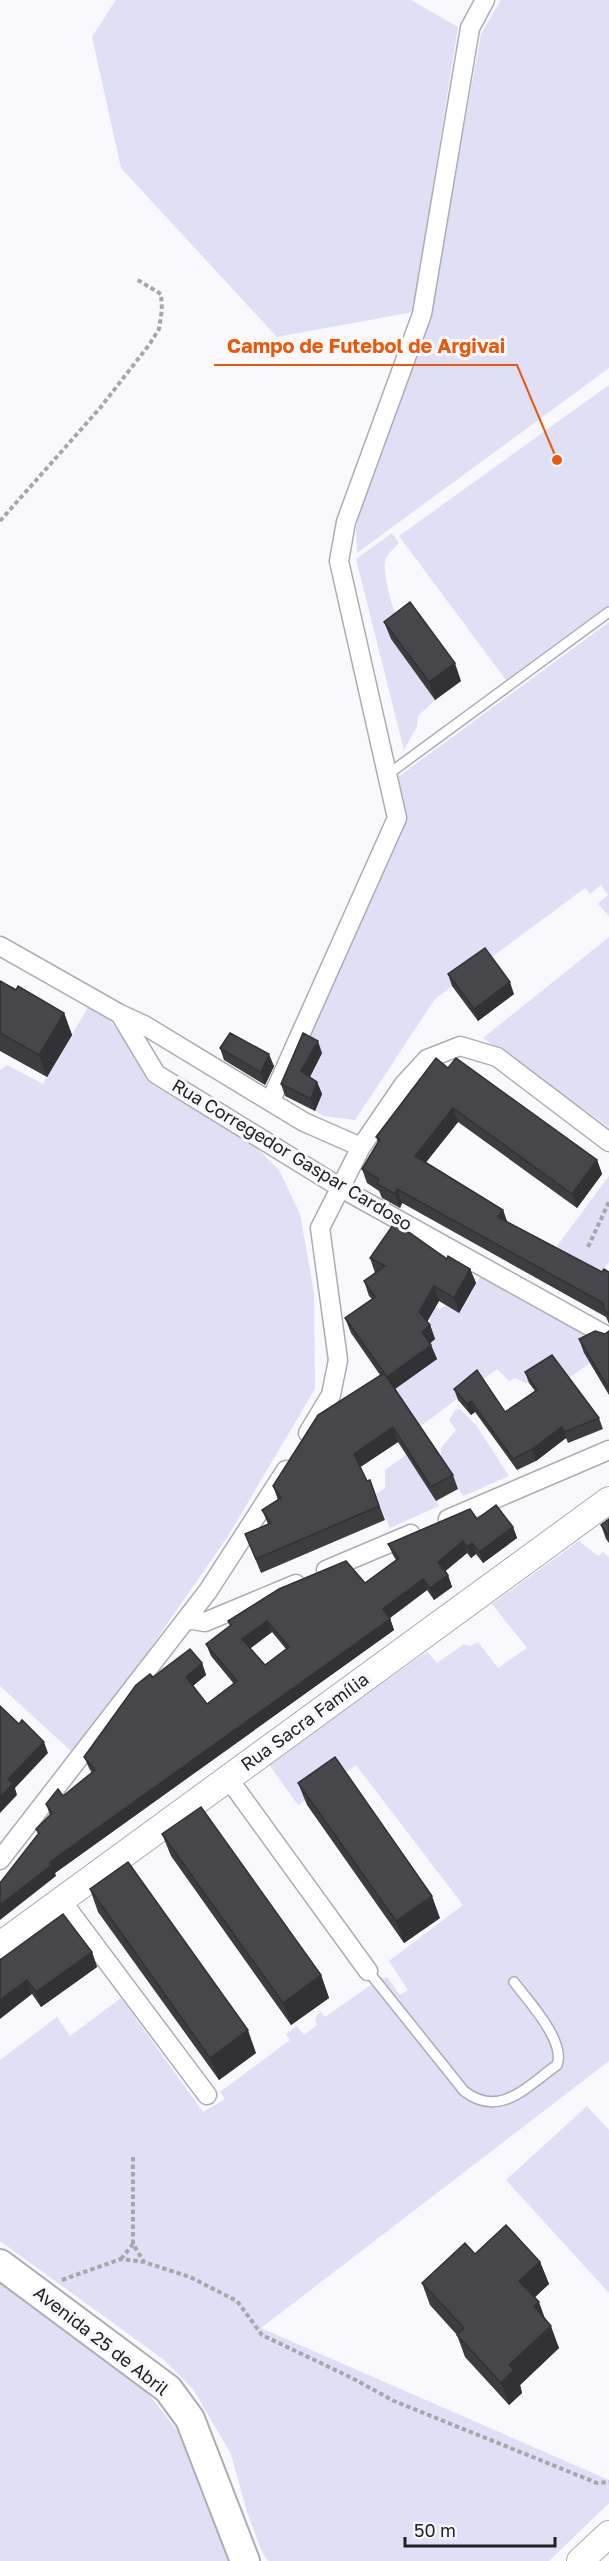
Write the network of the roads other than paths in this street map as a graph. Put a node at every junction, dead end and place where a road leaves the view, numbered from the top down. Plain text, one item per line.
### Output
1 (485, 0) edge
2 (609, 612) edge
3 (387, 775) junction
4 (0, 946) edge
5 (120, 1014) junction
6 (271, 1100) junction
7 (609, 1142) edge
8 (361, 1147) junction
9 (341, 1188) junction
10 (609, 1337) edge
11 (609, 1450) edge
12 (609, 1500) edge
13 (186, 1619) junction
14 (228, 1778) junction
15 (0, 1860) edge
16 (61, 1900) junction
17 (0, 1944) edge
18 (368, 1971) joint
19 (514, 1982) dead end
20 (207, 2095) dead end
21 (0, 2264) edge
22 (609, 2534) edge
23 (244, 2561) edge
24 (580, 2561) edge

1 - 3 street
2 - 3 lane
3 - 6 street
4 - 5 street, Rua Corregedor Gaspar Cardoso
5 - 6 street
5 - 9 street, Rua Corregedor Gaspar Cardoso
6 - 8 street
7 - 8 street
8 - 9 street
9 - 10 street, Rua Corregedor Gaspar Cardoso
9 - 13 street
11 - 13 street
12 - 14 street, Rua Sacra Família
13 - 15 street
14 - 16 street, Rua Sacra Família
14 - 18 street
16 - 17 street, Rua Sacra Família
16 - 20 street
18 - 19 lane
21 - 23 main road, Avenida 25 de Abril
22 - 24 street

